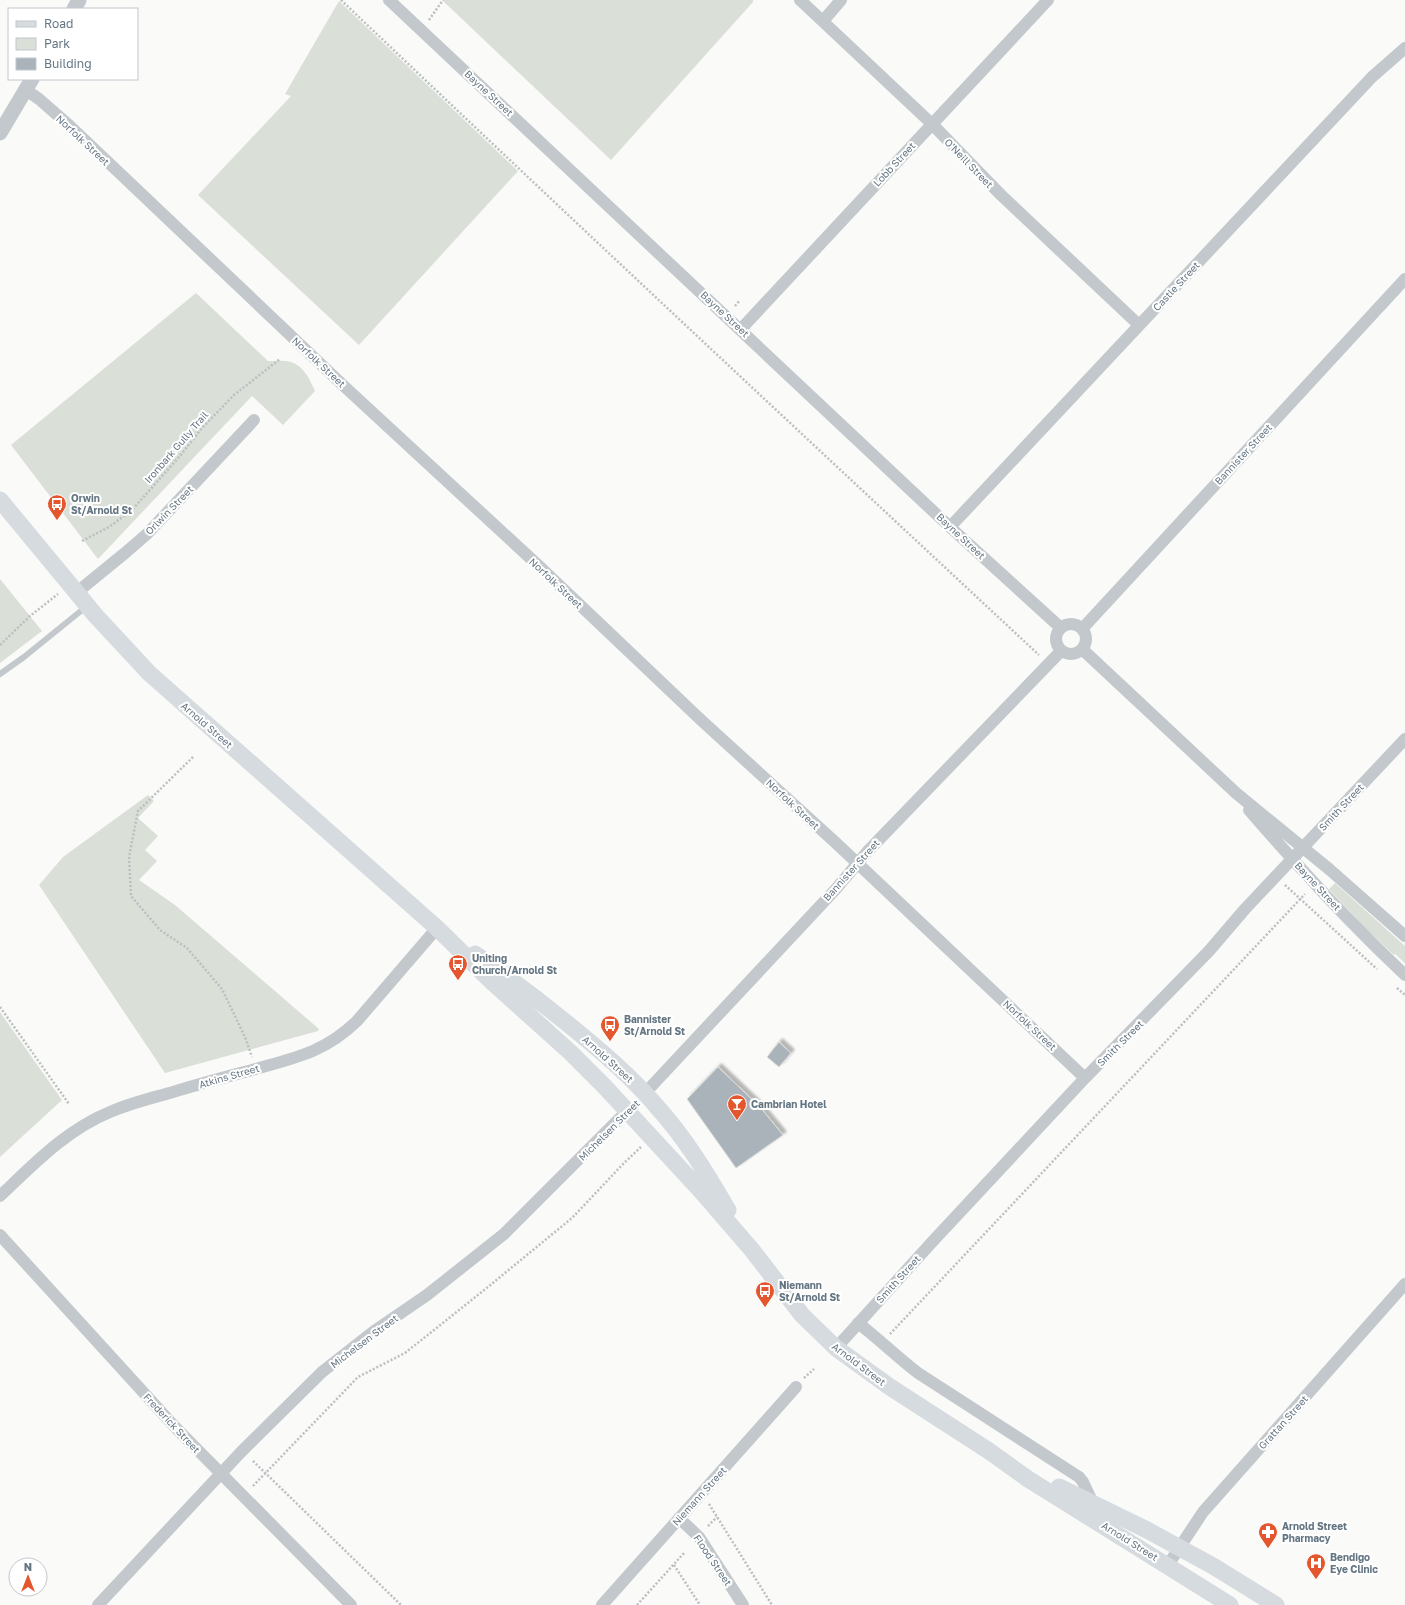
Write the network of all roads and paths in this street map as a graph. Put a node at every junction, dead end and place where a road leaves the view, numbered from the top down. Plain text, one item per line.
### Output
1 (341, 0) edge
2 (390, 0) edge
3 (443, 0) edge
4 (800, 0) edge
5 (841, 0) edge
6 (1048, 0) edge
7 (823, 21) junction
8 (421, 29) junction
9 (1405, 48) edge
10 (29, 84) edge
11 (932, 124) junction
12 (0, 133) edge
13 (1405, 279) edge
14 (1139, 325) junction
15 (741, 329) junction
16 (280, 359) dead end
17 (254, 420) dead end
18 (0, 500) edge
19 (950, 527) junction
20 (82, 541) dead end
21 (73, 589) junction
22 (87, 606) junction
23 (1061, 628) junction
24 (1082, 629) junction
25 (0, 645) edge
26 (1082, 649) junction
27 (1061, 650) junction
28 (1040, 656) dead end
29 (0, 674) edge
30 (1405, 739) edge
31 (193, 756) dead end
32 (1236, 793) junction
33 (1302, 848) junction
34 (1292, 859) junction
35 (857, 863) junction
36 (1281, 882) dead end
37 (1308, 892) dead end
38 (1300, 900) junction
39 (437, 928) junction
40 (1405, 936) edge
41 (1382, 974) dead end
42 (1405, 975) edge
43 (1393, 984) dead end
44 (1405, 995) edge
45 (0, 1007) edge
46 (256, 1069) junction
47 (1085, 1078) junction
48 (645, 1093) junction
49 (69, 1104) dead end
50 (628, 1110) junction
51 (644, 1144) dead end
52 (0, 1196) edge
53 (0, 1235) edge
54 (752, 1250) junction
55 (1405, 1284) edge
56 (858, 1324) junction
57 (887, 1337) dead end
58 (836, 1348) junction
59 (796, 1387) dead end
60 (989, 1451) junction
61 (253, 1461) dead end
62 (266, 1473) junction
63 (220, 1474) junction
64 (254, 1486) dead end
65 (702, 1492) junction
66 (1093, 1503) junction
67 (717, 1517) junction
68 (679, 1518) junction
69 (708, 1526) dead end
70 (1179, 1547) junction
71 (684, 1553) dead end
72 (674, 1565) junction
73 (1168, 1565) junction
74 (98, 1605) edge
75 (350, 1605) edge
76 (401, 1605) edge
77 (602, 1605) edge
78 (637, 1605) edge
79 (700, 1605) edge
80 (743, 1605) edge
81 (772, 1605) edge
82 (1230, 1605) edge
83 (1276, 1605) edge

1 - 28 path
2 - 8 street, Bayne Street
3 - 8 path
4 - 7 street, O'Neill Street
5 - 7 street
6 - 11 street, Lobb Street
7 - 11 street, O'Neill Street
8 - 15 street, Bayne Street
9 - 14 street, Castle Street
10 - 12 street
10 - 35 street, Norfolk Street
11 - 14 street, O'Neill Street
11 - 15 street, Lobb Street
13 - 24 street, Bannister Street
14 - 19 street, Castle Street
15 - 19 street, Bayne Street
16 - 20 path, Ironbark Gully Trail
17 - 21 street, Orlwin Street
18 - 21 main road, Arnold Street
19 - 23 street, Bayne Street
21 - 22 main road, Arnold Street
21 - 25 path
22 - 29 lane
22 - 39 main road, Arnold Street
23 - 24 street
23 - 27 street
24 - 26 street
26 - 27 street
26 - 32 street, Bayne Street
27 - 35 street, Bannister Street
30 - 33 street, Smith Street
31 - 46 path
32 - 33 street, Bayne Street
32 - 34 street, Bayne Street
33 - 34 street, Smith Street
33 - 40 street, Bayne Street
34 - 42 street, Bayne Street
34 - 47 street, Smith Street
35 - 47 street, Norfolk Street
35 - 48 street, Bannister Street
36 - 38 path
37 - 38 path
38 - 41 path
38 - 57 path
39 - 46 street, Atkins Street
39 - 48 main road, Arnold Street
39 - 50 main road, Arnold Street
43 - 44 path
45 - 49 path
46 - 52 street, Atkins Street
47 - 56 street, Smith Street
48 - 50 main road, Michelsen Street
48 - 54 main road, Arnold Street
50 - 54 main road, Arnold Street
50 - 63 street, Michelsen Street
51 - 62 path
53 - 63 street, Frederick Street
54 - 58 main road, Arnold Street
55 - 70 street, Grattan Street
56 - 58 street, Smith Street
56 - 66 street
58 - 60 main road, Arnold Street
59 - 65 street, Niemann Street
60 - 66 main road, Arnold Street
60 - 73 main road, Arnold Street
61 - 62 path
62 - 64 path
62 - 76 path
63 - 74 street, Michelsen Street
63 - 75 street, Frederick Street
65 - 67 path
65 - 68 street, Niemann Street
66 - 70 main road, Arnold Street
67 - 69 path
67 - 81 path
68 - 77 street, Niemann Street
68 - 80 street, Flood Street
70 - 73 street, Grattan Street
70 - 83 main road, Arnold Street
71 - 72 path
72 - 78 path
72 - 79 path
73 - 82 main road, Arnold Street

